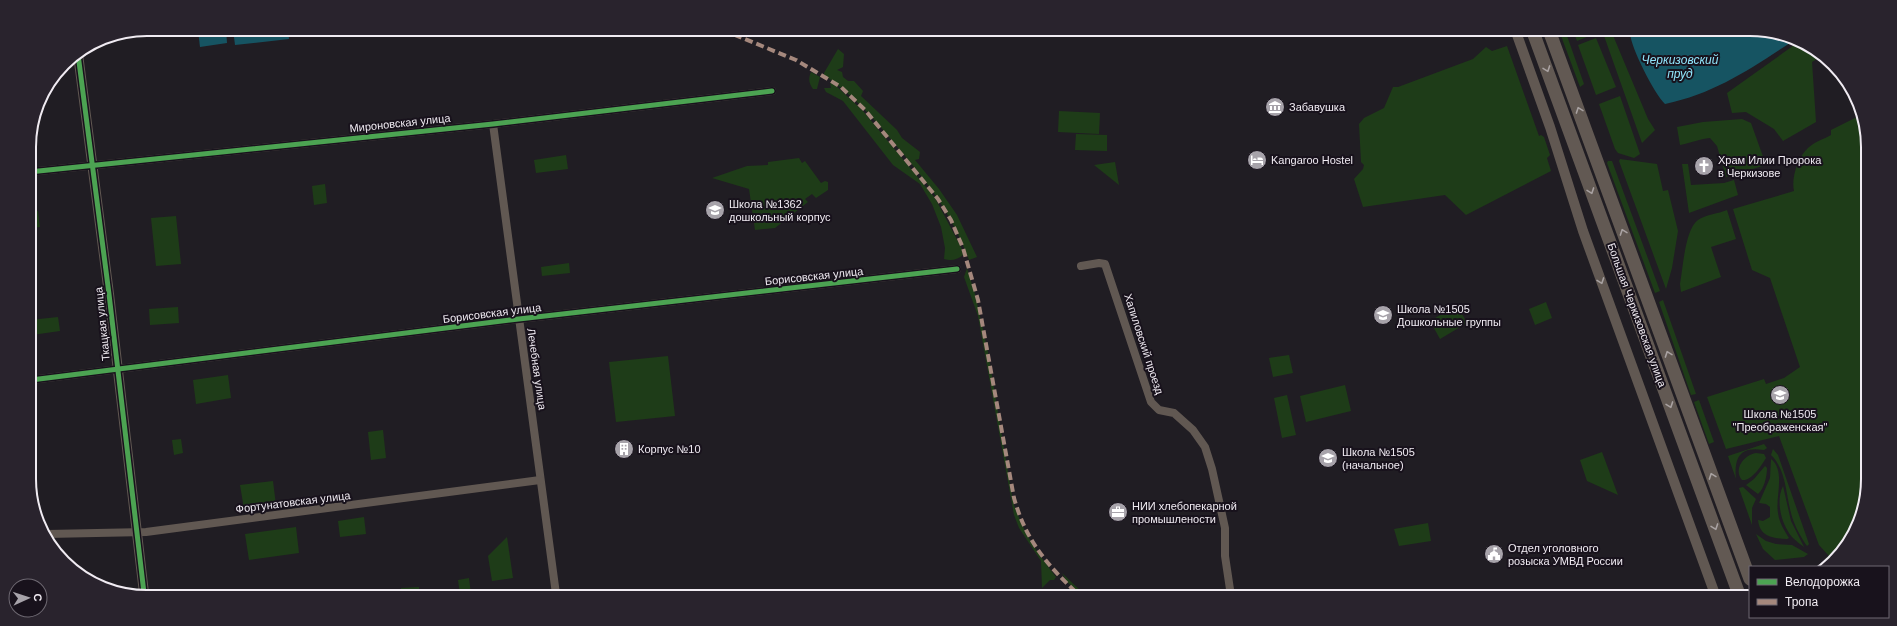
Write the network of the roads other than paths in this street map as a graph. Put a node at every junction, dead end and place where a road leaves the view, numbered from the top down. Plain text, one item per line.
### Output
1 (1517, 36) edge
2 (1534, 36) edge
3 (1551, 36) edge
4 (79, 60) edge
5 (772, 91) dead end
6 (492, 124) junction
7 (93, 164) junction
8 (36, 171) edge
9 (1081, 266) dead end
10 (957, 269) dead end
11 (519, 319) junction
12 (117, 369) junction
13 (36, 379) edge
14 (540, 480) junction
15 (136, 532) junction
16 (50, 534) edge
17 (1749, 576) edge
18 (144, 590) edge
19 (555, 590) edge
20 (1230, 590) edge
21 (1713, 590) edge
22 (1737, 590) edge

1 -> 21 street
2 -> 22 main road, Большая Черкизовская улица
17 -> 3 main road, Большая Черкизовская улица
4 - 7 street, Ткацкая улица
5 - 6 street, Мироновская улица
6 - 7 street, Мироновская улица
6 - 11 street, Лечебная улица
7 - 8 street, Мироновская улица
7 - 12 street, Ткацкая улица
9 - 20 street, Хапиловский проезд
10 - 11 street, Борисовская улица
11 - 12 street, Борисовская улица
11 - 14 street, Лечебная улица
12 - 13 street, Борисовская улица
12 - 15 street, Ткацкая улица
14 - 15 street, Фортунатовская улица
14 - 19 street, Лечебная улица
15 - 16 street, Фортунатовская улица
15 - 18 street, Ткацкая улица

